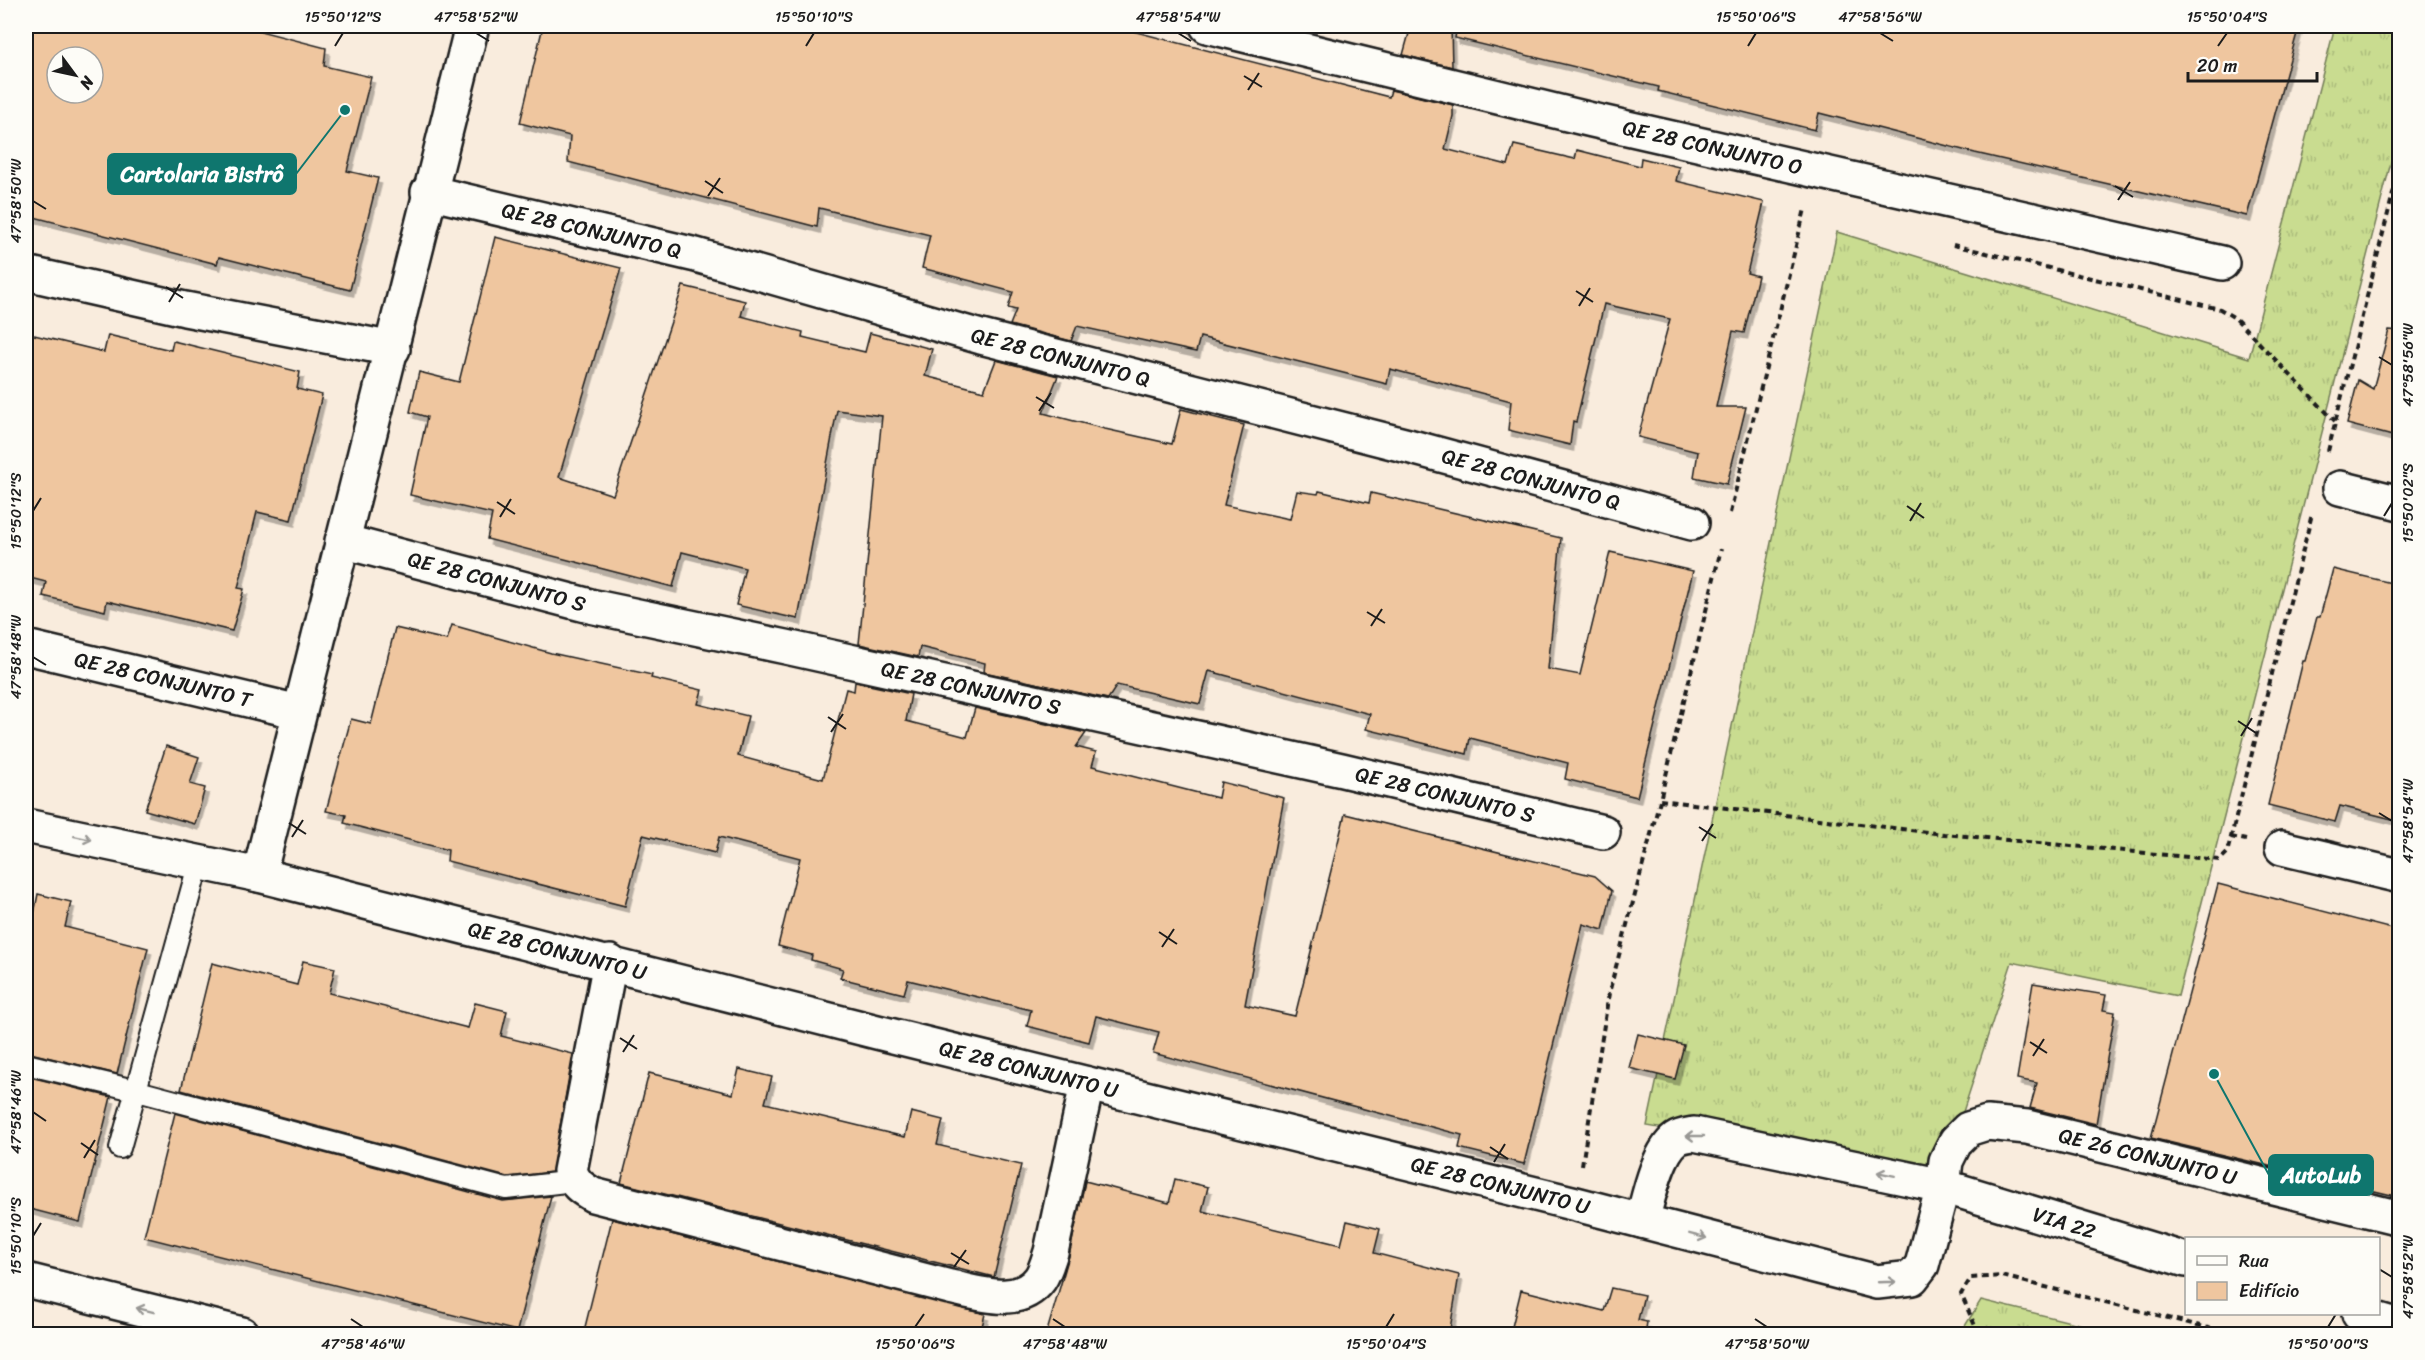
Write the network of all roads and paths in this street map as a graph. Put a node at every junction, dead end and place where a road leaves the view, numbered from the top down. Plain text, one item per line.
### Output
1 (469, 26) edge
2 (1207, 26) edge
3 (2400, 166) edge
4 (429, 192) junction
5 (1806, 206) dead end
6 (1945, 243) dead end
7 (2222, 263) dead end
8 (26, 273) edge
9 (393, 350) junction
10 (2335, 421) junction
11 (2327, 455) dead end
12 (2340, 488) dead end
13 (2400, 503) edge
14 (2312, 513) dead end
15 (1692, 523) dead end
16 (1728, 523) dead end
17 (342, 541) junction
18 (1722, 546) dead end
19 (26, 647) edge
20 (299, 712) junction
21 (1660, 800) junction
22 (26, 826) edge
23 (1603, 832) dead end
24 (2282, 848) dead end
25 (199, 862) junction
26 (259, 875) junction
27 (2400, 876) edge
28 (610, 962) junction
29 (26, 1064) edge
30 (1087, 1083) junction
31 (134, 1090) junction
32 (120, 1148) dead end
33 (1945, 1173) junction
34 (574, 1181) junction
35 (1576, 1204) junction
36 (2400, 1218) edge
37 (1642, 1221) junction
38 (2185, 1259) edge
39 (26, 1280) edge
40 (2362, 1315) edge
41 (2400, 1326) edge
42 (242, 1335) edge
43 (1973, 1335) edge
44 (2232, 1335) edge

1 - 4 street
2 - 7 street, QE 28 CONJUNTO O
3 - 10 path
4 - 9 street
4 - 15 street, QE 28 CONJUNTO Q
5 - 16 path
6 - 10 path
8 - 9 street
9 - 17 street
10 - 11 path
12 - 13 street
14 - 21 path
17 - 20 street
17 - 23 street, QE 28 CONJUNTO S
18 - 21 path
19 - 20 street, QE 28 CONJUNTO T
20 - 26 street
21 - 35 path
22 -> 25 street, QE 28 CONJUNTO U
24 - 27 street
25 - 26 street, QE 28 CONJUNTO U
25 - 31 lane
26 - 28 street, QE 28 CONJUNTO U
28 - 30 street, QE 28 CONJUNTO U
28 - 34 street
29 - 31 lane
30 - 34 street
30 - 35 street, QE 28 CONJUNTO U
31 - 32 lane
31 - 34 lane
33 - 36 street, QE 26 CONJUNTO U
33 -> 37 street, VIA 22
37 -> 33 street, QE 28 CONJUNTO U
33 - 38 street, VIA 22
35 - 37 street, QE 28 CONJUNTO U
42 -> 39 street
40 - 41 street
43 - 44 path

